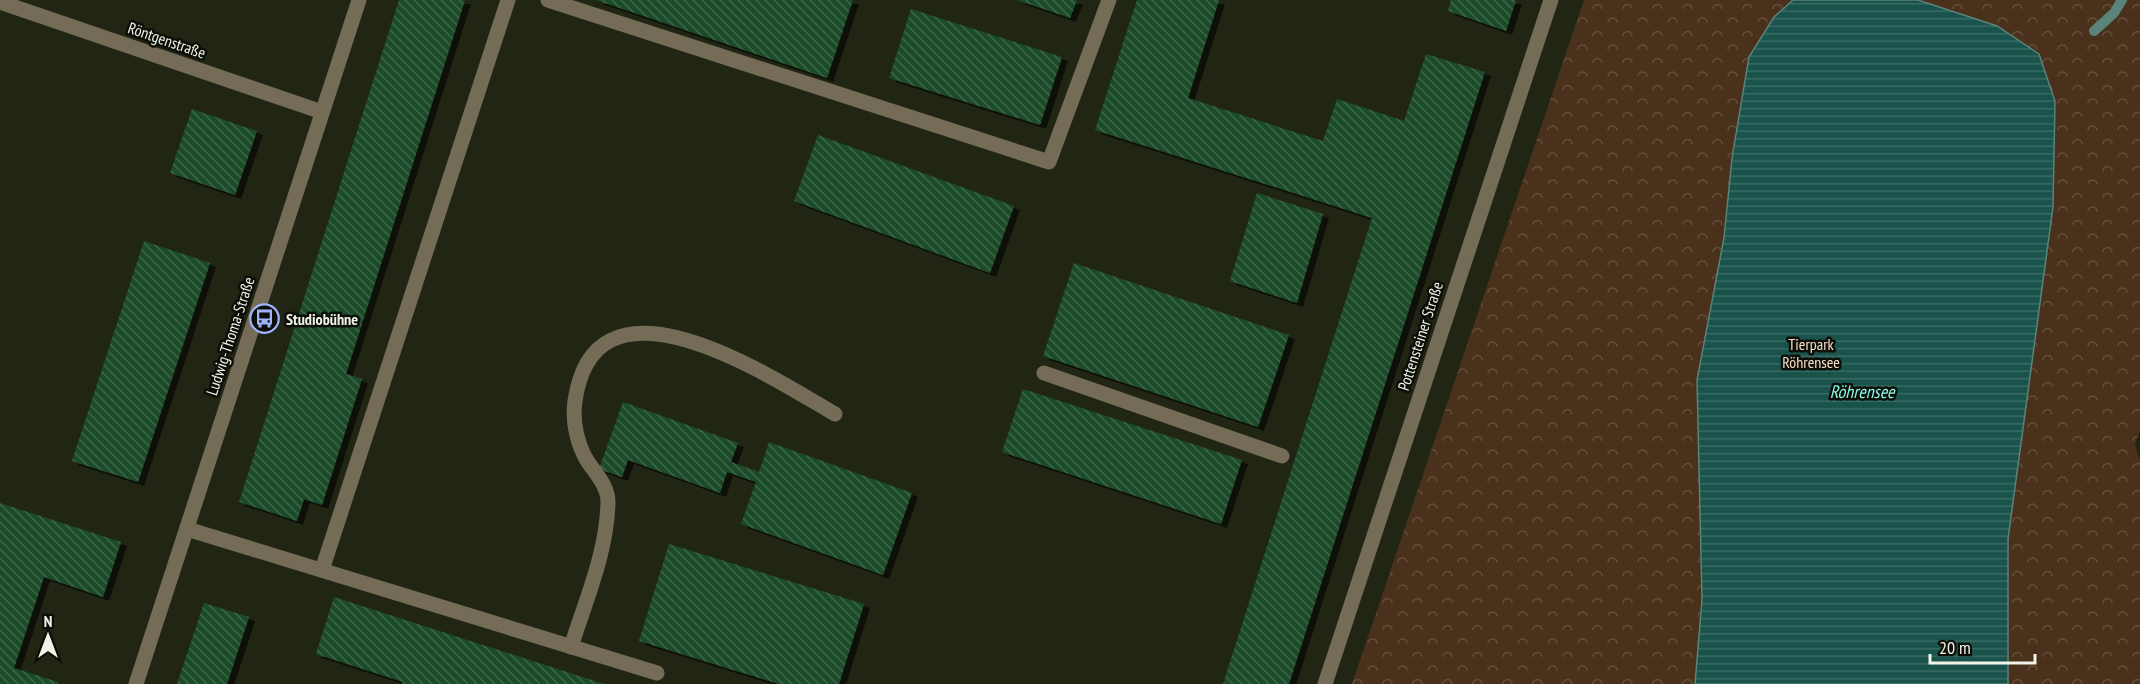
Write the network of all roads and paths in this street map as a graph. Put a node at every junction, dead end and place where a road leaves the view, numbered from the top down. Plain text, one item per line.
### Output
1 (359, 0) edge
2 (508, 0) edge
3 (548, 0) edge
4 (1109, 0) edge
5 (1551, 0) edge
6 (0, 2) edge
7 (322, 112) junction
8 (1044, 373) dead end
9 (835, 414) dead end
10 (1282, 456) dead end
11 (187, 529) junction
12 (322, 570) junction
13 (571, 647) junction
14 (657, 673) dead end
15 (136, 684) edge
16 (1325, 684) edge

1 - 7 street, Ludwig-Thoma-Straße
2 - 12 street
3 - 4 street
5 - 16 street, Pottensteiner Straße
6 - 7 street, Röntgenstraße
7 - 11 street, Ludwig-Thoma-Straße
8 - 10 street
9 - 13 street
11 - 12 street
11 - 15 street, Ludwig-Thoma-Straße
12 - 13 street
13 - 14 street

